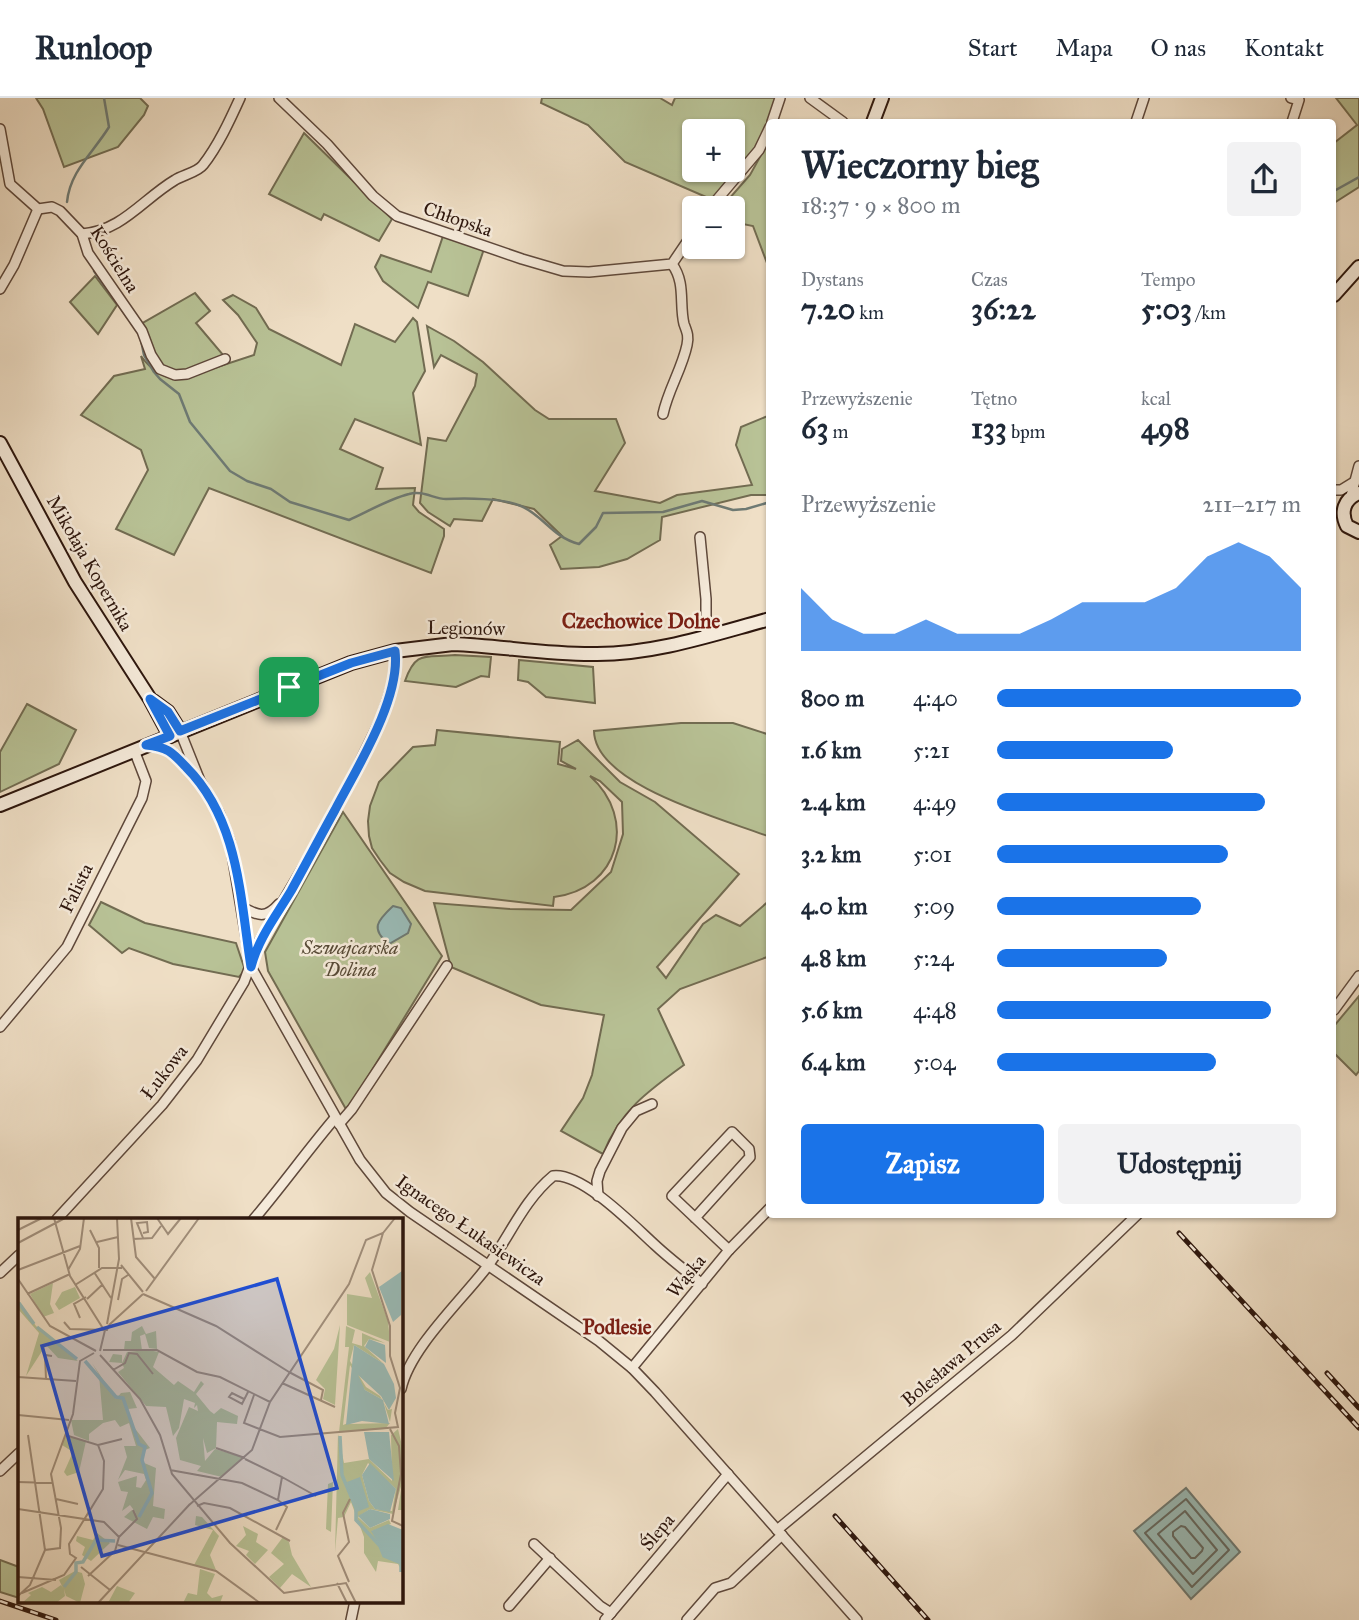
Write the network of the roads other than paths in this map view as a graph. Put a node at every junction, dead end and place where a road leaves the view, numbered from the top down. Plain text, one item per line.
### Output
1 (240, 98) edge
2 (279, 98) edge
3 (780, 98) edge
4 (810, 98) edge
5 (882, 98) edge
6 (1144, 98) edge
7 (1291, 98) edge
8 (773, 119) edge
9 (839, 119) edge
10 (874, 119) edge
11 (1137, 119) edge
12 (1293, 119) edge
13 (0, 129) edge
14 (766, 135) edge
15 (720, 196) edge
16 (38, 209) junction
17 (82, 234) junction
18 (682, 249) edge
19 (672, 264) junction
20 (1359, 267) edge
21 (0, 289) edge
22 (1336, 293) edge
23 (225, 359) dead end
24 (663, 414) dead end
25 (0, 443) edge
26 (1352, 486) edge
27 (1359, 532) edge
28 (699, 537) dead end
29 (766, 620) edge
30 (706, 636) junction
31 (395, 651) junction
32 (175, 734) junction
33 (140, 747) junction
34 (173, 752) junction
35 (200, 781) junction
36 (0, 805) edge
37 (292, 889) junction
38 (242, 907) junction
39 (258, 916) junction
40 (245, 927) junction
41 (269, 927) junction
42 (447, 966) dead end
43 (251, 967) junction
44 (1359, 976) edge
45 (1336, 1007) edge
46 (0, 1027) edge
47 (652, 1104) dead end
48 (337, 1121) junction
49 (598, 1196) junction
50 (766, 1212) edge
51 (58, 1218) edge
52 (255, 1218) edge
53 (695, 1218) junction
54 (1134, 1218) edge
55 (729, 1250) junction
56 (18, 1256) edge
57 (489, 1264) junction
58 (0, 1273) edge
59 (702, 1284) junction
60 (632, 1368) junction
61 (402, 1386) edge
62 (18, 1454) edge
63 (0, 1471) edge
64 (728, 1474) junction
65 (780, 1532) junction
66 (534, 1544) dead end
67 (550, 1558) junction
68 (355, 1602) edge
69 (509, 1606) dead end
70 (608, 1616) edge
71 (351, 1620) edge
72 (687, 1620) edge
73 (858, 1620) edge

1 - 17 street
2 - 19 street, Chłopska
3 - 8 street
4 - 9 street
5 - 10 street
6 - 11 street
7 - 12 street
13 - 16 street, Kościelna
14 - 15 street
16 - 17 street, Kościelna
16 - 21 street
17 - 23 street, Kościelna
18 - 19 street
19 - 24 street
20 - 22 street
25 - 32 street, Mikołaja Kopernika
26 - 27 street
28 - 30 street
29 - 30 street, Legionów
30 - 31 street, Legionów
31 - 32 street, Legionów
31 - 37 street, Łukowa
32 - 33 street, Legionów
32 - 34 street
32 - 35 street, Ignacego Łukasiewicza
33 - 34 street
33 - 36 street, Legionów
33 - 46 street, Falista
34 - 35 street, Ignacego Łukasiewicza
35 - 38 street, Ignacego Łukasiewicza
37 - 39 street, Łukowa
37 - 41 street, Łukowa
38 - 39 street
38 - 40 street, Ignacego Łukasiewicza
39 - 40 street, Łukowa
40 - 41 street
40 - 43 street, Ignacego Łukasiewicza
41 - 43 street, Łukowa
42 - 48 street
43 - 48 street, Ignacego Łukasiewicza
43 - 51 street, Łukowa
44 - 45 street
47 - 49 street
48 - 52 street
48 - 57 street, Ignacego Łukasiewicza
49 - 57 street
49 - 59 street
50 - 55 street, Wąska
53 - 53 street
53 - 55 street
54 - 65 street, Bolesława Prusa
55 - 59 street, Wąska
56 - 58 street
57 - 60 street, Ignacego Łukasiewicza
57 - 61 street
59 - 60 street, Wąska
60 - 64 street, Ignacego Łukasiewicza
62 - 63 street
64 - 65 street, Ignacego Łukasiewicza
64 - 70 street, Ślepa
65 - 72 street, Bolesława Prusa
65 - 73 street, Ignacego Łukasiewicza
66 - 67 street, Ślepa
67 - 69 street
67 - 70 street, Ślepa
68 - 71 street

